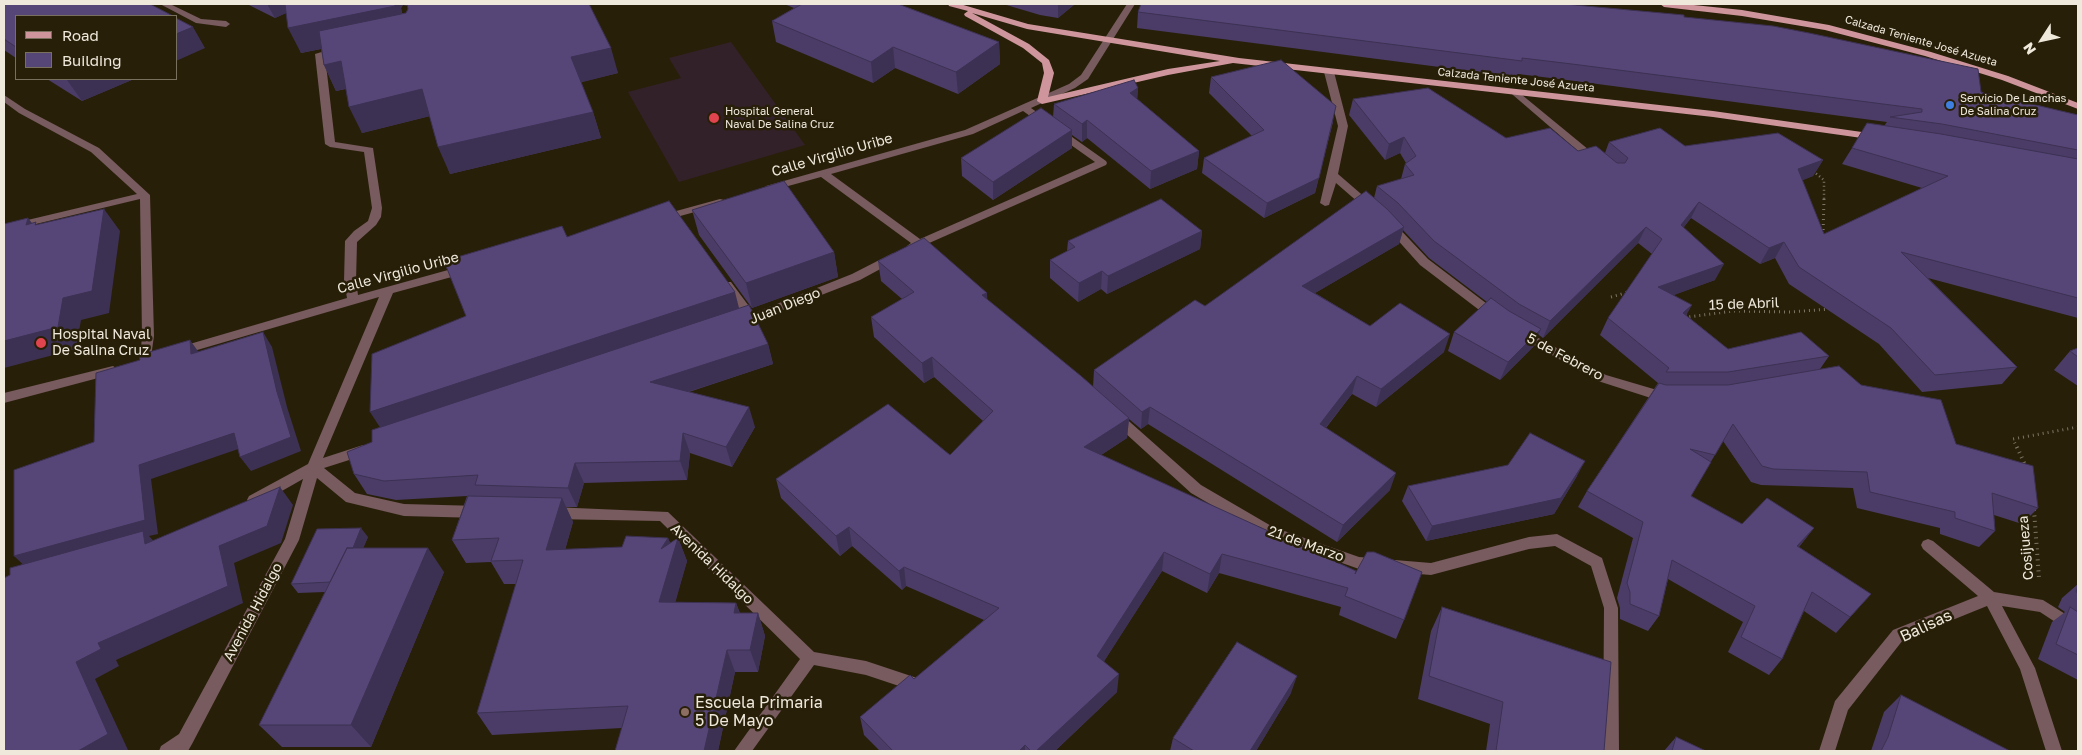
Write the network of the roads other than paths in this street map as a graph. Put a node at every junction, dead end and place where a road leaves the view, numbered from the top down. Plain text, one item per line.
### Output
1 (164, 4) edge
2 (951, 4) edge
3 (1131, 4) edge
4 (1664, 4) edge
5 (226, 24) dead end
6 (1109, 40) junction
7 (348, 48) edge
8 (1238, 61) junction
9 (1329, 72) junction
10 (1516, 92) junction
11 (4, 98) edge
12 (1042, 101) junction
13 (2078, 106) edge
14 (1025, 108) junction
15 (1884, 138) edge
16 (1606, 169) edge
17 (823, 173) junction
18 (1333, 176) junction
19 (759, 191) edge
20 (145, 195) junction
21 (731, 199) edge
22 (1325, 204) dead end
23 (647, 222) edge
24 (10, 227) edge
25 (919, 242) junction
26 (934, 255) edge
27 (474, 267) edge
28 (723, 279) edge
29 (388, 290) junction
30 (353, 300) junction
31 (752, 319) junction
32 (724, 329) edge
33 (146, 361) junction
34 (1683, 395) edge
35 (4, 398) edge
36 (1108, 411) edge
37 (379, 445) edge
38 (313, 467) junction
39 (239, 508) edge
40 (494, 512) edge
41 (534, 513) edge
42 (1928, 544) dead end
43 (1990, 598) junction
44 (2078, 630) edge
45 (810, 658) junction
46 (911, 683) edge
47 (183, 745) edge
48 (167, 751) edge
49 (742, 751) edge
50 (1611, 751) edge
51 (1827, 751) edge
52 (2054, 751) edge

1 - 5 street
2 - 6 main road, Calzada Teniente José Azueta
2 - 12 main road
3 - 6 street, Calle Virgilio Uribe
4 - 13 main road, Calzada Teniente José Azueta
6 - 8 main road, Calzada Teniente José Azueta
6 - 12 street, Calle Virgilio Uribe
7 - 30 street
8 - 9 main road, Calzada Teniente José Azueta
8 - 12 main road
9 - 10 main road, Calzada Teniente José Azueta
9 - 18 street
10 - 15 main road, Calzada Teniente José Azueta
10 - 16 street
11 - 20 street
12 - 14 street, Calle Virgilio Uribe
14 - 17 street, Calle Virgilio Uribe
14 - 25 street, Juan Diego
17 - 19 street, Calle Virgilio Uribe
17 - 25 street
18 - 22 street
18 - 34 street, 5 de Febrero
20 - 24 street
20 - 33 street
21 - 23 street
25 - 26 street
25 - 31 street, Juan Diego
27 - 29 street, Calle Virgilio Uribe
28 - 31 street
29 - 30 street, Calle Virgilio Uribe
29 - 38 street, Avenida Hidalgo
30 - 33 street, Calle Virgilio Uribe
31 - 32 street, Juan Diego
33 - 35 street, Calle Virgilio Uribe
36 - 50 street, 21 de Marzo
37 - 38 street
38 - 39 street
38 - 40 street
38 - 47 street, Avenida Hidalgo
41 - 45 street, Avenida Hidalgo
42 - 43 street
43 - 44 street
43 - 51 street, Balisas
43 - 52 street
45 - 46 street
45 - 49 street
47 - 48 street

